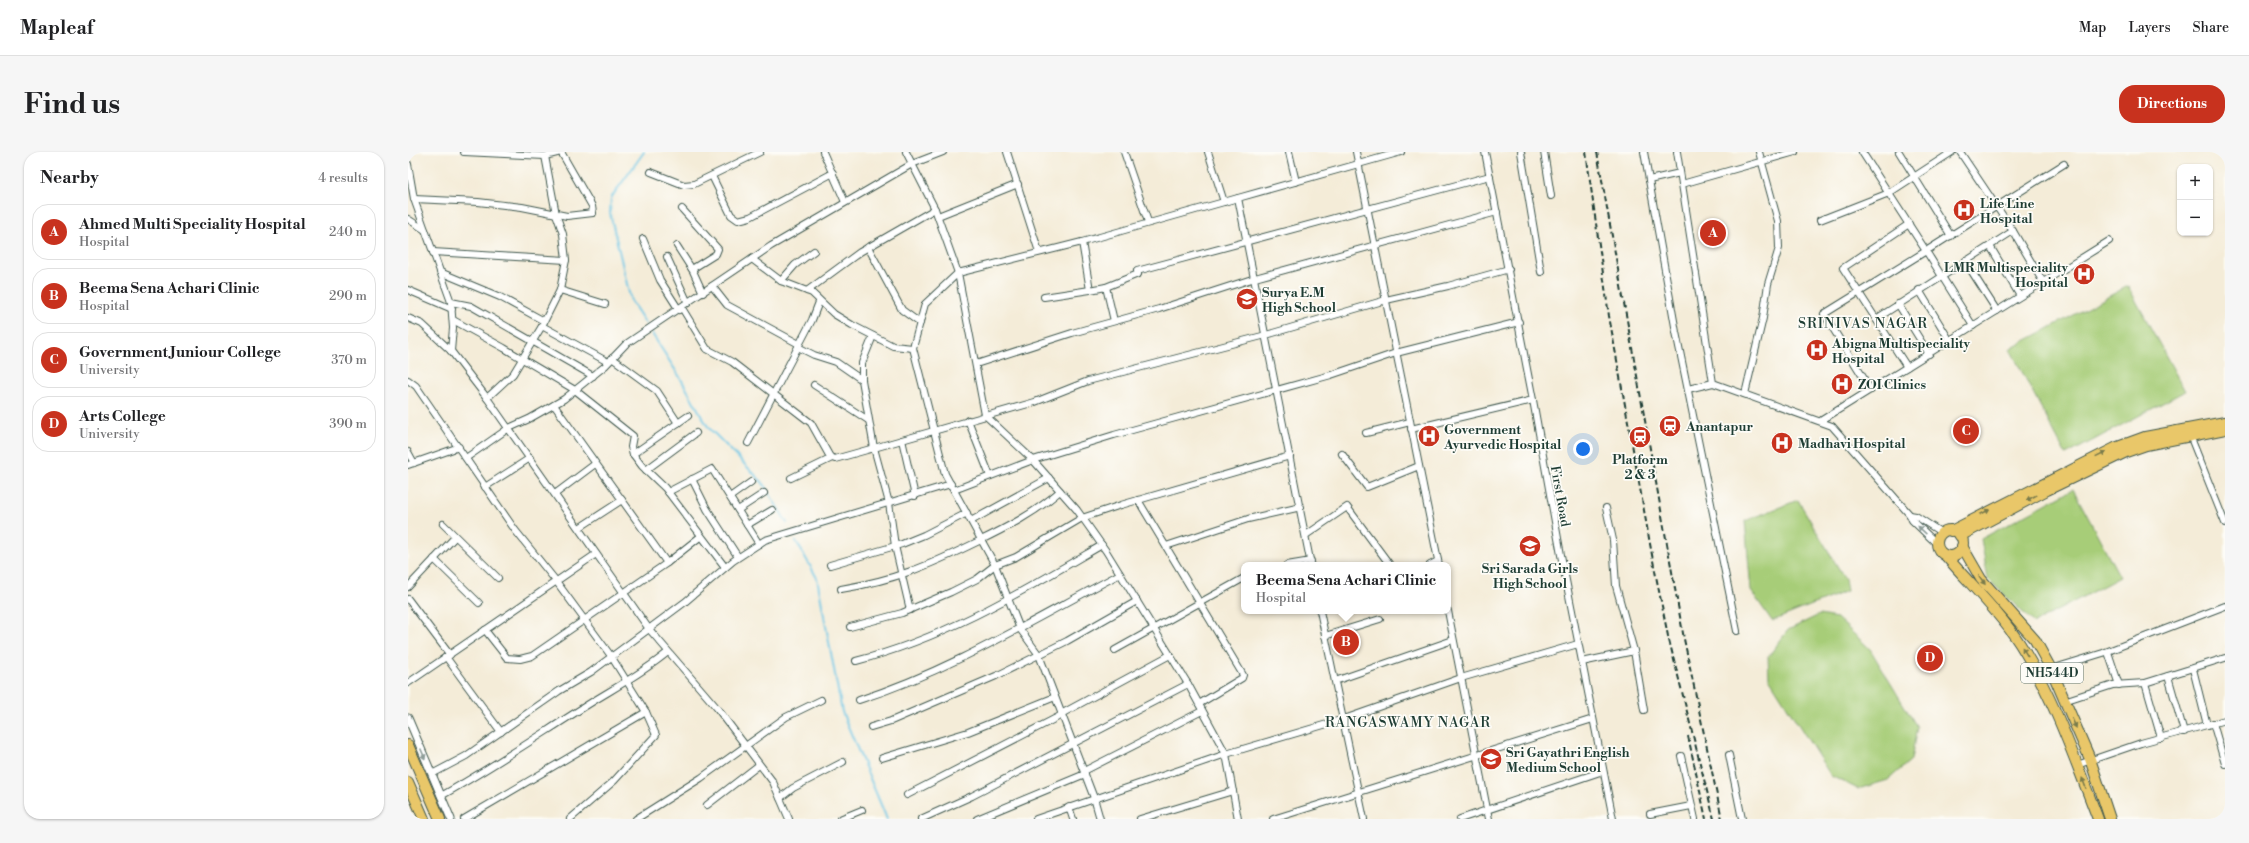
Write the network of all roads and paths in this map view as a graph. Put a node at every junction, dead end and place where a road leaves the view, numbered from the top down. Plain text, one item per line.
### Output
1 (464, 152) edge
2 (469, 152) edge
3 (561, 152) edge
4 (760, 152) edge
5 (823, 152) edge
6 (906, 152) edge
7 (944, 152) edge
8 (1007, 152) edge
9 (1124, 152) edge
10 (1208, 152) edge
11 (1289, 152) edge
12 (1356, 152) edge
13 (1401, 152) edge
14 (1485, 152) edge
15 (1521, 152) edge
16 (1544, 152) edge
17 (1644, 152) edge
18 (1677, 152) edge
19 (1759, 152) edge
20 (1795, 152) edge
21 (1862, 152) edge
22 (1899, 152) edge
23 (1952, 152) edge
24 (1960, 152) edge
25 (545, 156) junction
26 (1761, 162) junction
27 (408, 164) edge
28 (912, 164) junction
29 (1358, 164) junction
30 (2064, 164) dead end
31 (651, 172) dead end
32 (833, 173) junction
33 (1680, 173) junction
34 (712, 176) junction
35 (1490, 176) junction
36 (1914, 177) junction
37 (1649, 180) junction
38 (1296, 182) junction
39 (1018, 184) junction
40 (1682, 184) junction
41 (1889, 193) junction
42 (1551, 196) dead end
43 (1238, 198) junction
44 (414, 199) junction
45 (845, 202) junction
46 (1224, 202) junction
47 (1997, 206) junction
48 (1367, 207) junction
49 (682, 209) dead end
50 (935, 209) junction
51 (1497, 212) junction
52 (556, 214) junction
53 (938, 216) junction
54 (408, 219) edge
55 (1820, 220) dead end
56 (1148, 222) junction
57 (1909, 224) junction
58 (425, 230) junction
59 (2013, 231) junction
60 (1951, 236) junction
61 (643, 239) dead end
62 (1248, 240) junction
63 (2109, 241) dead end
64 (1082, 242) junction
65 (1375, 244) junction
66 (677, 246) dead end
67 (1990, 246) junction
68 (868, 247) junction
69 (814, 251) dead end
70 (1926, 251) junction
71 (433, 252) junction
72 (1039, 252) junction
73 (667, 257) dead end
74 (752, 259) junction
75 (566, 260) junction
76 (1965, 261) junction
77 (692, 269) junction
78 (1509, 269) junction
79 (440, 272) junction
80 (1541, 272) dead end
81 (958, 273) junction
82 (1942, 276) junction
83 (1255, 278) junction
84 (781, 281) junction
85 (2043, 282) junction
86 (712, 286) junction
87 (1106, 287) junction
88 (408, 290) edge
89 (560, 290) junction
90 (1090, 290) junction
91 (1919, 290) junction
92 (807, 291) junction
93 (703, 293) junction
94 (1859, 294) junction
95 (2020, 296) junction
96 (1044, 297) dead end
97 (1386, 300) junction
98 (451, 302) junction
99 (819, 302) junction
100 (688, 303) junction
101 (605, 304) dead end
102 (1898, 304) junction
103 (452, 309) junction
104 (680, 309) junction
105 (1997, 311) junction
106 (408, 318) edge
107 (1876, 319) junction
108 (453, 320) junction
109 (1114, 321) junction
110 (1519, 322) junction
111 (920, 323) junction
112 (543, 324) junction
113 (1973, 326) junction
114 (1266, 335) junction
115 (872, 336) junction
116 (1950, 340) junction
117 (533, 341) junction
118 (798, 346) junction
119 (913, 348) junction
120 (451, 351) junction
121 (1396, 353) junction
122 (1929, 354) junction
123 (522, 359) junction
124 (610, 360) junction
125 (976, 364) junction
126 (1907, 367) junction
127 (593, 376) junction
128 (408, 380) edge
129 (862, 380) junction
130 (1713, 384) junction
131 (814, 385) dead end
132 (1688, 388) junction
133 (1278, 389) junction
134 (575, 390) junction
135 (1871, 390) junction
136 (774, 393) junction
137 (1745, 394) junction
138 (487, 398) junction
139 (1533, 400) junction
140 (554, 405) junction
141 (985, 415) junction
142 (688, 416) dead end
143 (868, 420) junction
144 (968, 420) junction
145 (1822, 420) junction
146 (1410, 422) junction
147 (2225, 422) edge
148 (678, 423) junction
149 (509, 428) junction
150 (1411, 429) junction
151 (2225, 429) edge
152 (934, 432) junction
153 (696, 433) dead end
154 (1366, 433) dead end
155 (2189, 434) junction
156 (902, 440) junction
157 (748, 443) dead end
158 (459, 447) junction
159 (874, 448) junction
160 (408, 452) edge
161 (634, 454) junction
162 (1342, 454) dead end
163 (1290, 456) junction
164 (466, 458) junction
165 (530, 458) junction
166 (832, 458) junction
167 (1033, 460) junction
168 (411, 464) edge
169 (595, 464) junction
170 (1419, 466) junction
171 (646, 470) junction
172 (990, 476) junction
173 (791, 478) dead end
174 (1049, 478) junction
175 (692, 479) junction
176 (751, 482) dead end
177 (485, 487) junction
178 (952, 487) junction
179 (1060, 491) junction
180 (668, 492) junction
181 (764, 493) dead end
182 (555, 494) junction
183 (915, 496) junction
184 (730, 497) junction
185 (622, 500) junction
186 (1138, 500) junction
187 (889, 503) junction
188 (2225, 503) edge
189 (2218, 506) junction
190 (1300, 507) junction
191 (1606, 508) dead end
192 (738, 510) junction
193 (772, 510) dead end
194 (967, 513) junction
195 (1910, 515) junction
196 (1082, 518) junction
197 (971, 521) junction
198 (2225, 523) edge
199 (443, 524) dead end
200 (747, 525) junction
201 (579, 528) junction
202 (1946, 532) junction
203 (1306, 535) junction
204 (701, 536) junction
205 (1960, 536) junction
206 (455, 537) junction
207 (981, 540) junction
208 (759, 544) junction
209 (1937, 544) junction
210 (1102, 545) junction
211 (895, 546) junction
212 (1166, 546) junction
213 (1962, 546) junction
214 (596, 554) junction
215 (1946, 556) junction
216 (738, 557) junction
217 (434, 560) junction
218 (667, 562) junction
219 (1311, 562) edge
220 (1388, 562) edge
221 (1438, 562) edge
222 (830, 565) dead end
223 (995, 565) junction
224 (725, 567) junction
225 (1120, 574) junction
226 (902, 576) junction
227 (498, 578) dead end
228 (1241, 580) edge
229 (556, 581) junction
230 (408, 587) edge
231 (841, 589) dead end
232 (624, 593) junction
233 (408, 599) edge
234 (1009, 599) junction
235 (1137, 601) junction
236 (1201, 602) junction
237 (479, 603) dead end
238 (2225, 606) edge
239 (910, 610) junction
240 (1321, 614) edge
241 (1449, 614) edge
242 (585, 618) junction
243 (1380, 619) dead end
244 (850, 627) dead end
245 (1020, 628) junction
246 (1154, 628) junction
247 (649, 629) junction
248 (485, 630) junction
249 (1737, 630) dead end
250 (1325, 636) junction
251 (1453, 640) junction
252 (1578, 644) junction
253 (1115, 650) dead end
254 (1634, 651) junction
255 (668, 652) junction
256 (2108, 652) junction
257 (1039, 655) junction
258 (1170, 655) junction
259 (448, 656) junction
260 (611, 656) junction
261 (2225, 658) edge
262 (856, 661) dead end
263 (1582, 662) junction
264 (2051, 669) junction
265 (2193, 669) junction
266 (2168, 676) junction
267 (1461, 678) junction
268 (1335, 681) junction
269 (626, 682) junction
270 (408, 683) edge
271 (2145, 683) junction
272 (1188, 684) junction
273 (2119, 685) junction
274 (1055, 697) junction
275 (821, 700) dead end
276 (860, 700) dead end
277 (2064, 700) junction
278 (1199, 704) junction
279 (1202, 710) junction
280 (1644, 710) dead end
281 (646, 712) junction
282 (1061, 714) junction
283 (408, 718) edge
284 (1593, 719) junction
285 (1344, 720) junction
286 (2225, 720) edge
287 (2210, 724) junction
288 (871, 727) dead end
289 (501, 732) junction
290 (2184, 732) junction
291 (2161, 738) junction
292 (1073, 742) junction
293 (408, 745) edge
294 (744, 747) junction
295 (1226, 754) junction
296 (1476, 755) junction
297 (1729, 755) dead end
298 (1681, 756) dead end
299 (882, 758) dead end
300 (2090, 759) junction
301 (842, 762) dead end
302 (2225, 764) edge
303 (759, 765) junction
304 (2077, 765) junction
305 (1604, 771) junction
306 (1085, 772) junction
307 (432, 774) junction
308 (408, 782) edge
309 (1233, 791) junction
310 (1359, 793) junction
311 (907, 795) dead end
312 (441, 796) junction
313 (780, 798) junction
314 (1094, 798) junction
315 (707, 805) dead end
316 (1691, 806) junction
317 (1069, 807) junction
318 (862, 810) dead end
319 (1487, 810) junction
320 (1055, 812) junction
321 (1650, 814) dead end
322 (424, 819) edge
323 (440, 819) edge
324 (451, 819) edge
325 (464, 819) edge
326 (570, 819) edge
327 (636, 819) edge
328 (789, 819) edge
329 (840, 819) edge
330 (921, 819) edge
331 (977, 819) edge
332 (1036, 819) edge
333 (1058, 819) edge
334 (1073, 819) edge
335 (1100, 819) edge
336 (1140, 819) edge
337 (1238, 819) edge
338 (1273, 819) edge
339 (1364, 819) edge
340 (1460, 819) edge
341 (1489, 819) edge
342 (1613, 819) edge
343 (1695, 819) edge
344 (1742, 819) edge
345 (2098, 819) edge
346 (2110, 819) edge

1 - 2 street
2 - 25 street
3 - 25 street
3 - 52 street
4 - 34 street
5 - 32 street
6 - 28 street
7 - 28 street
8 - 39 street
9 - 56 street
10 - 46 street
11 - 38 street
12 - 29 street
13 - 29 street
14 - 35 street, First Road
15 - 80 street
16 - 42 street
17 - 37 street
18 - 33 street
19 - 26 street
20 - 26 street
21 - 41 street
22 - 36 street
23 - 36 street
24 - 47 street
25 - 52 street
26 - 40 street
26 - 137 street
27 - 44 street
28 - 45 street
28 - 50 street
29 - 38 street
29 - 48 street
30 - 47 street
31 - 34 street
32 - 34 street
32 - 45 street
33 - 37 street
33 - 40 street
35 - 48 street
35 - 51 street, First Road
36 - 41 street
36 - 60 street
37 - 132 street
38 - 43 street
39 - 53 street
39 - 72 street
40 - 130 street
41 - 55 street
41 - 57 street
43 - 46 street
43 - 62 street
44 - 52 street
44 - 58 street
45 - 74 street
46 - 56 street
47 - 59 street
47 - 60 street
48 - 62 street
48 - 65 street
49 - 77 street
50 - 53 street
50 - 68 street
51 - 65 street
51 - 78 street, First Road
52 - 75 street
53 - 81 street
54 - 58 street
56 - 64 street
57 - 70 street
57 - 94 street
58 - 71 street
59 - 67 street
59 - 85 street
60 - 70 street
61 - 104 street
62 - 83 street
62 - 87 street
63 - 85 street
64 - 72 street
64 - 90 street
65 - 83 street
65 - 97 street
66 - 77 street
67 - 76 street
67 - 95 street
68 - 92 street
68 - 111 street
69 - 84 street
70 - 82 street
70 - 94 street
71 - 75 street
71 - 79 street
72 - 81 street
73 - 100 street
74 - 84 street
74 - 86 street
75 - 89 street
76 - 82 street
76 - 105 street
77 - 93 street
78 - 97 street
78 - 110 street, First Road
79 - 98 street
79 - 112 street
81 - 111 street
81 - 125 street
82 - 91 street
82 - 113 street
83 - 109 street
83 - 114 street
84 - 92 street
85 - 95 street
86 - 93 street
86 - 118 street
87 - 90 street
87 - 109 street
88 - 103 street
89 - 101 street
89 - 112 street
90 - 96 street
91 - 102 street
91 - 116 street
92 - 99 street
93 - 100 street
94 - 107 street
94 - 135 street
95 - 105 street
97 - 114 street
97 - 121 street
98 - 103 street
98 - 117 street
99 - 115 street
99 - 118 street
100 - 104 street
102 - 107 street
102 - 122 street
103 - 108 street
104 - 124 street
104 - 136 street
105 - 113 street
106 - 120 street
107 - 126 street
108 - 120 street
108 - 123 street
109 - 125 street
110 - 121 street
110 - 139 street, First Road
111 - 119 street
112 - 117 street
112 - 124 street
113 - 116 street
114 - 133 street
114 - 141 street
115 - 119 street
115 - 129 street
116 - 122 street
117 - 123 street
117 - 127 street
118 - 129 street
118 - 136 street
119 - 152 street
120 - 138 street
121 - 133 street
121 - 146 street
122 - 126 street
123 - 134 street
123 - 138 street
124 - 127 street
124 - 148 street
125 - 141 street
126 - 135 street
127 - 134 street
128 - 158 street
129 - 143 street
130 - 132 street
130 - 137 street
131 - 143 street
132 - 249 street
133 - 163 street
133 - 167 street
134 - 140 street
134 - 161 street
135 - 145 street
136 - 157 street
136 - 166 street
137 - 145 street
138 - 149 street
139 - 150 street
139 - 252 street, First Road
140 - 149 street
140 - 169 street
141 - 144 street
141 - 167 street
142 - 148 street
143 - 159 street
144 - 152 street
144 - 172 street
145 - 195 street
146 - 150 street
146 - 154 street
147 - 155 highway
148 - 161 street
149 - 164 street
149 - 165 street
150 - 170 street
151 - 155 highway
152 - 156 street
152 - 178 street
153 - 171 street
155 - 189 street
202 -> 155 highway
155 -> 205 highway
156 - 159 street
156 - 183 street
158 - 164 street
158 - 168 street
159 - 166 street
159 - 187 street
160 - 168 street
161 - 171 street
162 - 170 street
163 - 186 street
163 - 190 street
164 - 177 street
165 - 177 street
165 - 182 street
166 - 173 street
167 - 172 street
167 - 174 street
169 - 182 street
169 - 185 street
170 - 221 street
171 - 180 street
172 - 178 street
174 - 179 street
174 - 197 street
175 - 180 street
175 - 184 street
175 - 216 street
176 - 184 street
177 - 229 street
178 - 183 street
178 - 194 street
179 - 196 street
179 - 207 street
180 - 204 street
181 - 192 street
182 - 201 street
183 - 187 street
184 - 192 street
185 - 201 street
185 - 218 street
186 - 196 street
186 - 212 street
187 - 208 street
187 - 211 street
188 - 189 street
189 - 198 street
190 - 203 street
190 - 212 street
191 - 254 street
192 - 200 street
193 - 200 street
194 - 197 street
194 - 211 street
195 - 202 street
209 -> 195 street
196 - 210 street
196 - 223 street
197 - 207 street
199 - 206 street
200 - 208 street
201 - 214 street
202 - 205 highway
202 - 209 highway
203 - 219 street
203 - 220 street
204 - 218 street
204 - 224 street
205 - 213 highway, NH544D
206 - 217 street
206 - 227 street
207 - 223 street
207 - 226 street
208 - 216 street
209 - 215 highway, NH544D
210 - 225 street
210 - 234 street
211 - 222 street
211 - 226 street
212 - 236 street
213 - 215 highway
213 -> 264 highway, NH544D
214 - 229 street
214 - 232 street
304 -> 215 highway, NH544D
216 - 224 street
217 - 230 street
217 - 237 street
218 - 232 street
223 - 234 street
223 - 239 street
224 - 247 street
225 - 235 street
225 - 245 street
226 - 231 street
226 - 239 street
228 - 236 street
229 - 242 street
229 - 248 street
232 - 242 street
232 - 247 street
233 - 259 street
234 - 245 street
234 - 262 street
235 - 246 street
235 - 257 street
236 - 246 street
236 - 278 street
238 - 256 street
239 - 244 street
240 - 250 street
241 - 251 street
242 - 248 street
242 - 260 street
243 - 250 street
245 - 257 street
245 - 276 street
246 - 253 street
246 - 258 street
247 - 255 street
247 - 260 street
248 - 259 street
250 - 268 street
251 - 267 street
251 - 268 street
252 - 263 street, First Road
252 - 267 street
254 - 263 street
254 - 280 street
255 - 269 street
255 - 294 street
256 - 264 street
256 - 273 street
257 - 274 street
257 - 288 street
258 - 272 street
258 - 282 street
259 - 270 street
259 - 289 street
260 - 269 street
260 - 289 street
261 - 265 street
263 - 284 street, First Road
264 - 277 highway, NH544D
265 - 266 street
265 - 287 street
266 - 271 street
266 - 290 street
267 - 285 street
267 - 296 street
268 - 285 street
269 - 281 street
269 - 312 street
271 - 273 street
271 - 291 street
272 - 278 street
272 - 292 street
273 - 277 street
274 - 282 street
274 - 299 street
275 - 294 street
277 -> 300 highway, NH544D
278 - 279 street
279 - 295 street
279 - 306 street
281 - 325 street
281 - 326 street
282 - 292 street
282 - 311 street
283 -> 307 street
284 - 296 street
284 - 305 street, First Road
285 - 295 street
285 - 310 street
286 - 287 street
287 - 290 street
287 - 302 street
289 - 307 street
290 - 291 street
291 - 300 street
292 - 306 street
292 - 330 street
293 - 323 highway
294 - 303 street
294 - 327 street
295 - 309 street
295 - 314 street
296 - 310 street
296 - 319 street
297 - 344 street
298 - 316 street
300 - 304 street
300 - 346 highway, NH544D
301 - 313 street
303 - 313 street
303 - 315 street
345 -> 304 highway, NH544D
305 - 319 street
305 - 342 street, First Road
306 - 314 street
306 - 331 street
307 - 312 street
308 - 322 highway
309 - 336 street
309 - 337 street
310 - 338 street
310 - 339 street
312 - 324 street
313 - 328 street
314 - 317 street
314 - 335 street
316 - 321 street
316 - 343 street
317 - 320 street
317 - 334 street
318 - 329 street
319 - 340 street
319 - 341 street
320 - 332 street
320 - 333 street

